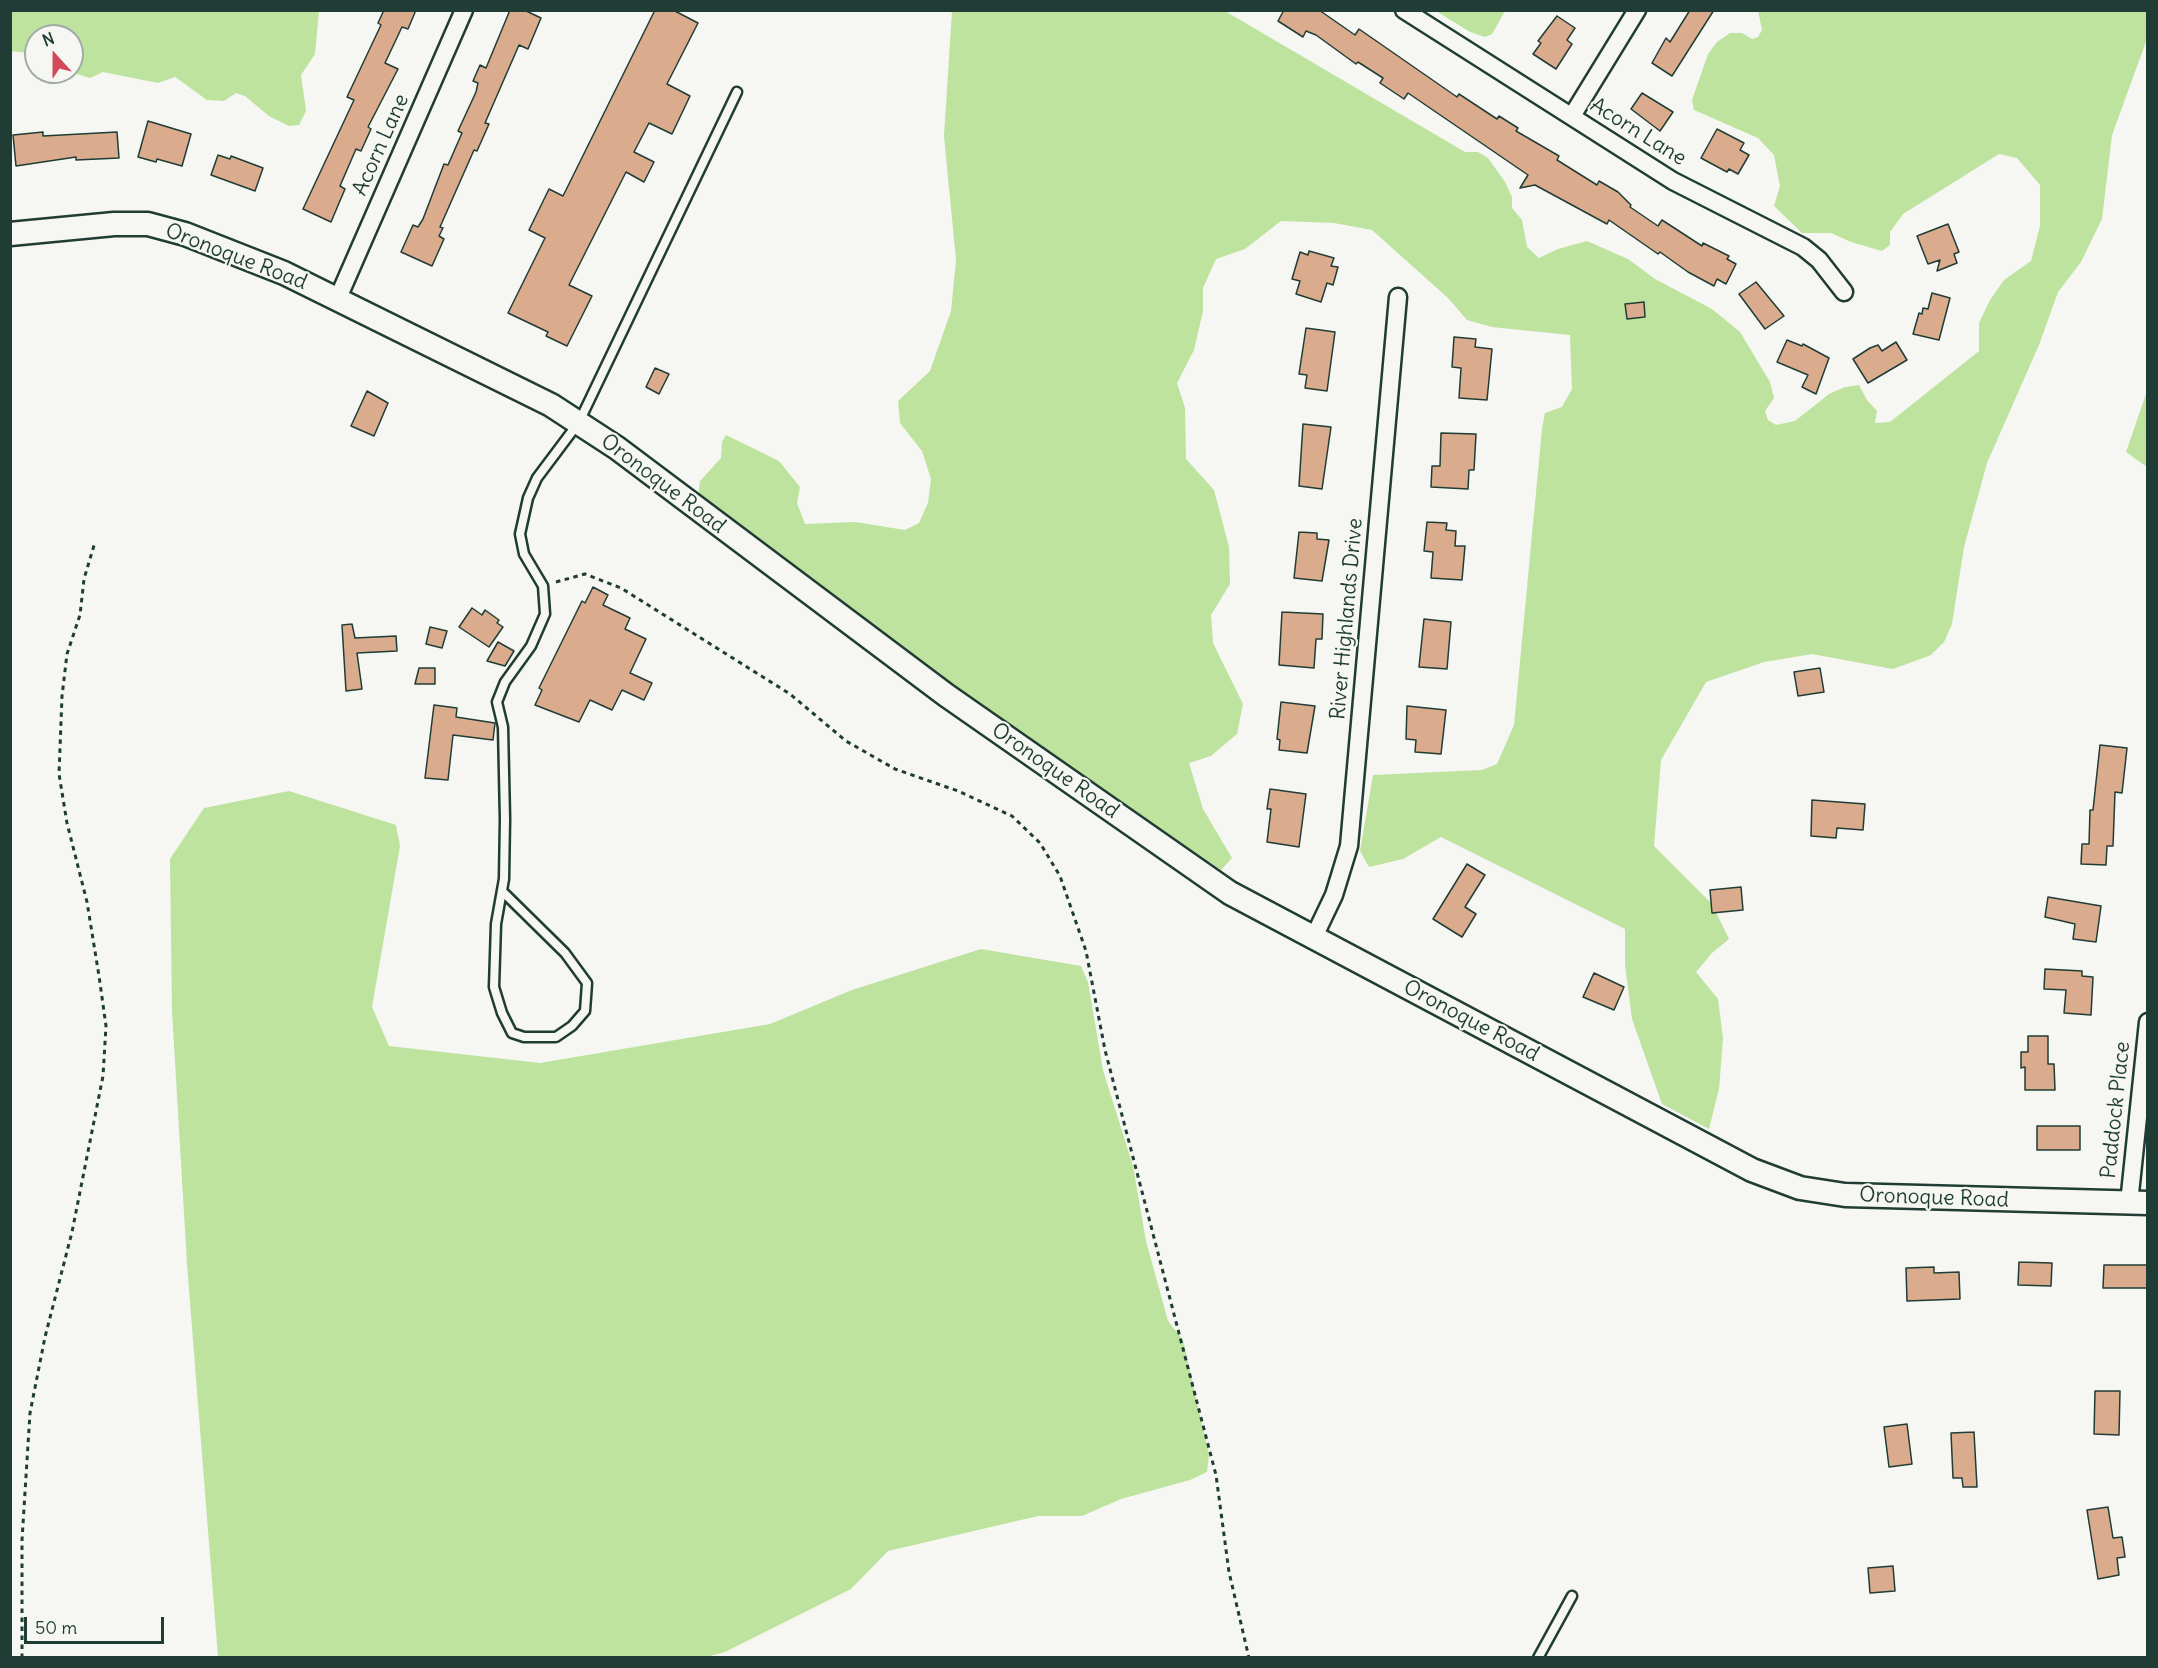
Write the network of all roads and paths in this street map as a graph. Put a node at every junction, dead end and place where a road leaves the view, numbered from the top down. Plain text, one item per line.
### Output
1 (464, 10) edge
2 (1404, 10) edge
3 (1637, 10) edge
4 (737, 92) dead end
5 (1572, 116) junction
6 (10, 234) edge
7 (1844, 292) dead end
8 (1398, 297) dead end
9 (338, 298) junction
10 (579, 422) junction
11 (95, 542) dead end
12 (543, 586) junction
13 (502, 891) junction
14 (1313, 939) junction
15 (2148, 1022) edge
16 (2138, 1203) edge
17 (1572, 1596) dead end
18 (22, 1658) edge
19 (1249, 1658) edge
20 (1538, 1658) edge

1 - 9 street, Acorn Lane
2 - 5 street, Acorn Lane
3 - 5 street
4 - 10 lane
5 - 7 street, Acorn Lane
6 - 9 street, Oronoque Road
8 - 14 street, River Highlands Drive
9 - 10 street, Oronoque Road
10 - 12 lane
10 - 14 street, Oronoque Road
11 - 18 path
12 - 13 lane
12 - 19 path
13 - 13 lane
14 - 16 street, Oronoque Road
15 - 16 street, Paddock Place
17 - 20 lane

